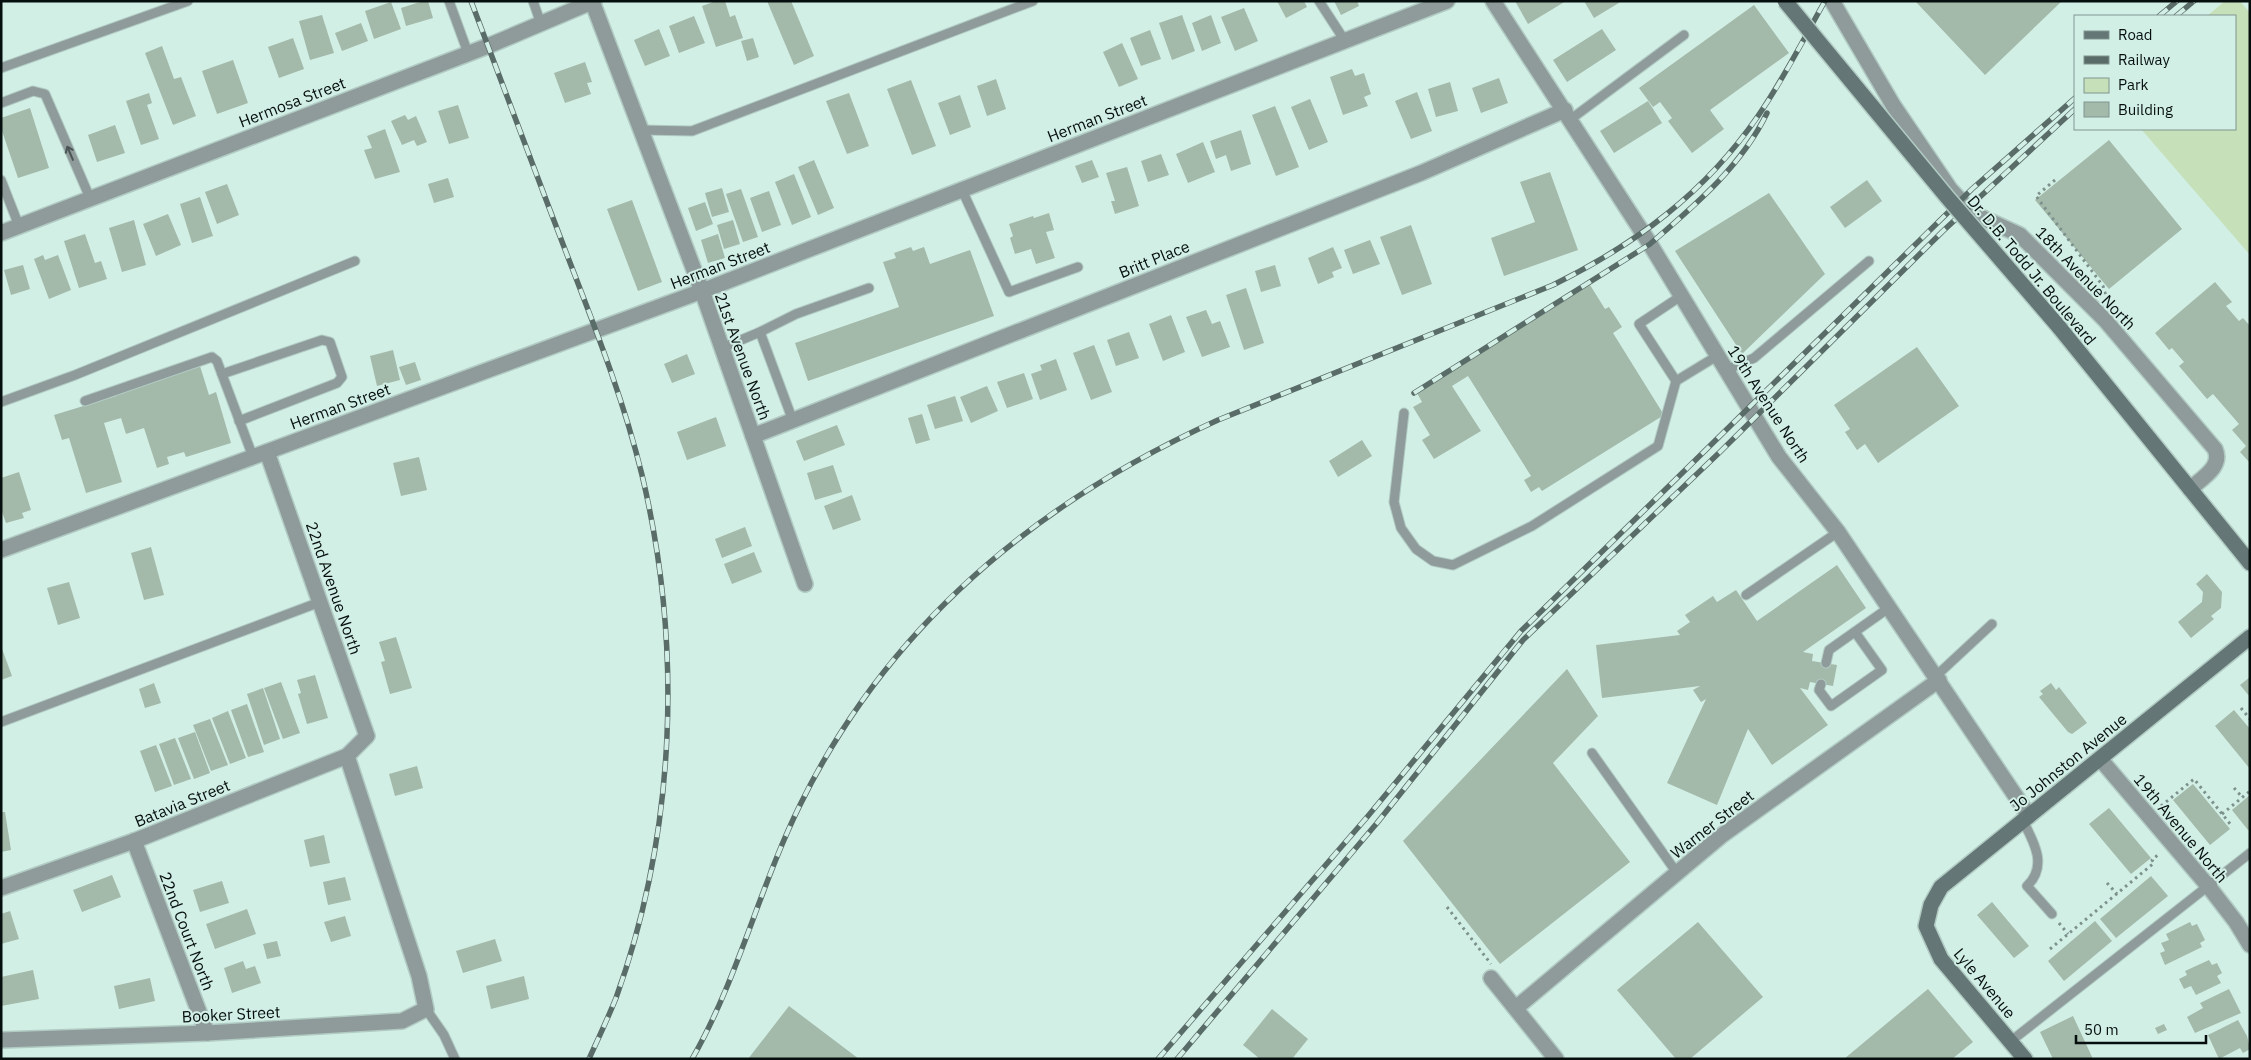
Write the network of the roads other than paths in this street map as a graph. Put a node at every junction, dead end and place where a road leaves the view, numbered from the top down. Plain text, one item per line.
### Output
1 (188, 1) edge
2 (449, 1) edge
3 (532, 1) edge
4 (593, 1) edge
5 (1034, 1) edge
6 (1319, 1) edge
7 (1447, 1) edge
8 (1493, 1) edge
9 (1785, 1) edge
10 (1832, 1) edge
11 (541, 24) junction
12 (1684, 35) dead end
13 (1345, 41) junction
14 (468, 53) junction
15 (1, 68) edge
16 (1, 103) edge
17 (1568, 115) junction
18 (641, 130) junction
19 (1, 180) edge
20 (962, 190) junction
21 (90, 198) junction
22 (19, 226) junction
23 (1, 233) edge
24 (355, 260) dead end
25 (1869, 261) dead end
26 (1078, 267) dead end
27 (869, 288) dead end
28 (702, 292) junction
29 (1681, 296) junction
30 (760, 332) junction
31 (722, 348) junction
32 (1717, 356) junction
33 (1726, 370) junction
34 (222, 374) junction
35 (1676, 381) junction
36 (85, 401) dead end
37 (1, 402) edge
38 (1404, 413) dead end
39 (239, 421) junction
40 (792, 421) junction
41 (753, 436) junction
42 (260, 455) junction
43 (2190, 489) junction
44 (1838, 532) junction
45 (1, 550) edge
46 (2250, 562) edge
47 (805, 584) dead end
48 (1746, 595) dead end
49 (320, 602) junction
50 (1890, 608) junction
51 (1992, 624) dead end
52 (1854, 632) junction
53 (2250, 637) edge
54 (1826, 663) dead end
55 (1938, 678) junction
56 (1821, 684) dead end
57 (1, 722) edge
58 (367, 736) joint
59 (1592, 753) dead end
60 (347, 756) junction
61 (2101, 760) junction
62 (2026, 818) junction
63 (134, 841) junction
64 (2250, 853) edge
65 (1676, 873) junction
66 (2209, 886) junction
67 (1, 888) edge
68 (2052, 914) dead end
69 (1926, 926) joint
70 (2250, 945) edge
71 (1492, 973) road end
72 (1516, 1008) junction
73 (426, 1010) junction
74 (207, 1033) junction
75 (1, 1040) edge
76 (2011, 1042) junction
77 (455, 1059) edge
78 (1556, 1059) edge
79 (2025, 1059) edge

1 - 15 lane
2 - 14 lane
3 - 11 lane
4 - 11 street, Hermosa Street
4 - 18 street, 21st Avenue North
5 - 18 lane
6 - 13 lane
7 - 13 street, Herman Street
8 - 17 street, 19th Avenue North
9 - 43 main road, Dr. D.B. Todd Jr. Boulevard, bridge
10 - 43 street, 18th Avenue North
11 - 14 street, Hermosa Street
12 - 17 lane
13 - 20 street, Herman Street
14 - 21 street, Hermosa Street
21 -> 16 lane
17 - 29 street, 19th Avenue North
17 - 40 street, Britt Place
18 - 28 street, 21st Avenue North
19 - 22 lane
20 - 26 lane
20 - 28 street, Herman Street
21 - 22 street, Hermosa Street
22 - 23 street, Hermosa Street
24 - 37 lane
25 - 33 lane
27 - 30 lane
28 - 31 street, 21st Avenue North
28 - 42 street, Herman Street
29 - 32 street, 19th Avenue North
29 - 35 lane
30 - 31 lane
30 - 40 lane
31 - 41 street, 21st Avenue North
32 - 33 street, 19th Avenue North
32 - 35 lane
33 - 44 street, 19th Avenue North
34 - 36 lane
34 - 39 lane
34 - 39 lane
35 - 38 lane
39 - 42 lane
40 - 41 street, Britt Place
41 - 47 street, 21st Avenue North
42 - 45 street, Herman Street
42 - 49 street, 22nd Avenue North
43 - 46 main road, Dr. D.B. Todd Jr. Boulevard
44 - 48 lane
44 - 50 street, 19th Avenue North
49 - 57 lane
49 - 58 street, 22nd Avenue North
50 - 52 lane
50 - 55 street, 19th Avenue North
51 - 55 lane
52 - 54 lane
52 - 56 lane
53 - 61 main road, Jo Johnston Avenue
55 - 62 street, 19th Avenue North
55 - 65 street, Warner Street
58 - 60 street, Batavia Street
59 - 65 lane
60 - 63 street, Batavia Street
60 - 73 street
61 - 62 main road, Jo Johnston Avenue
61 - 66 street, 19th Avenue North
62 - 68 lane
62 - 69 main road, Jo Johnston Avenue
63 - 67 street, Batavia Street
63 - 74 street, 22nd Court North
64 - 66 lane
65 - 72 street, Warner Street
66 - 70 street, 19th Avenue North
66 - 76 lane
69 - 76 main road, Lyle Avenue
71 - 72 street
72 - 78 street
73 - 74 street, Booker Street
73 - 77 lane
74 - 75 street, Booker Street
76 - 79 main road, Lyle Avenue

